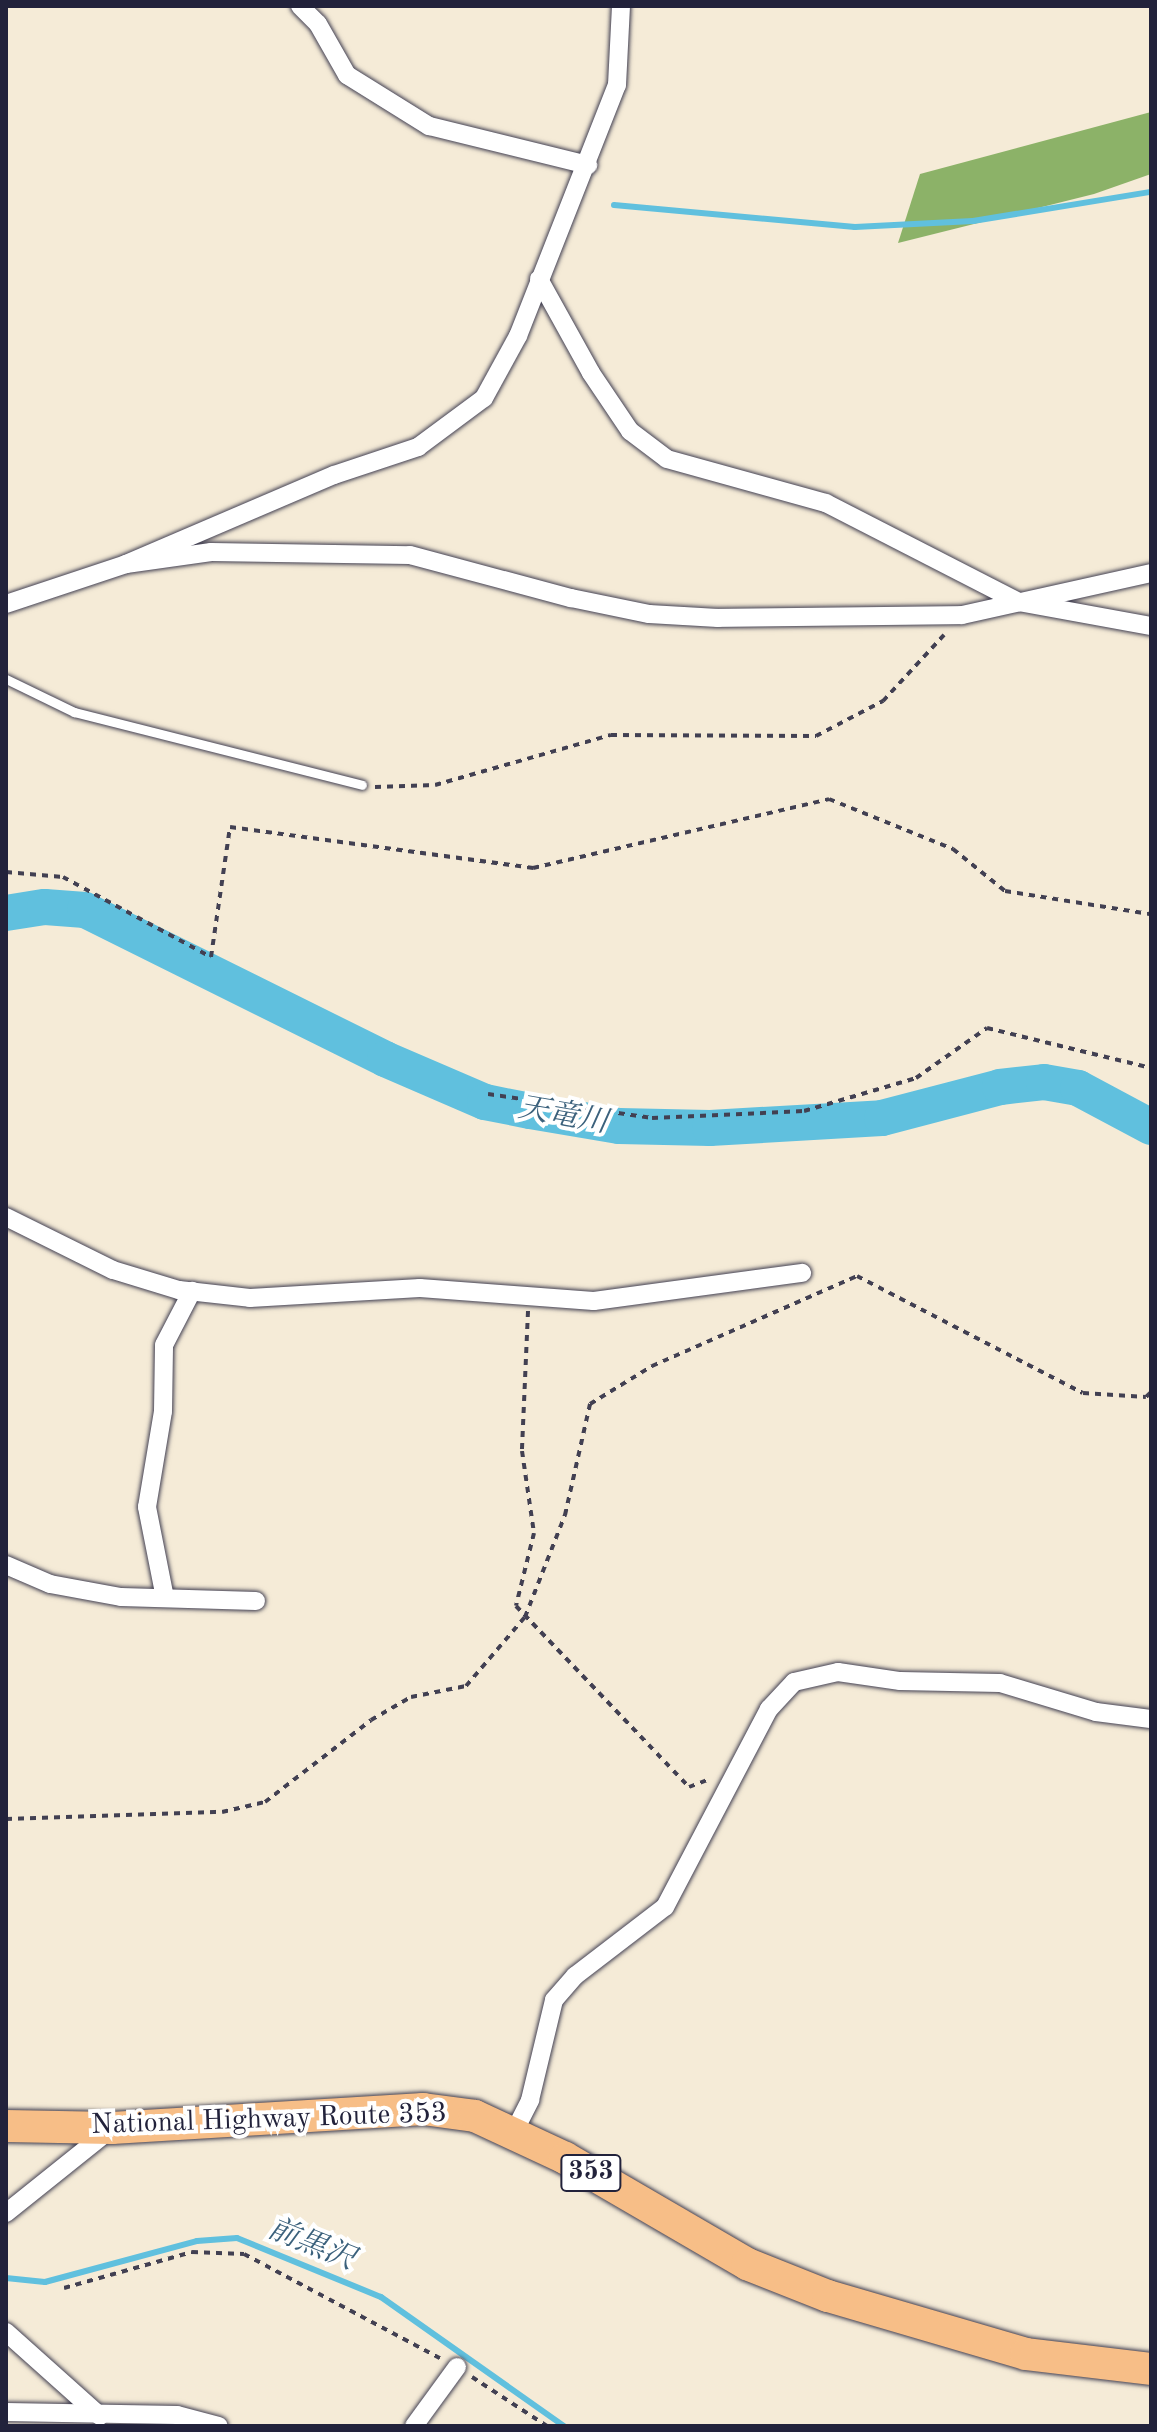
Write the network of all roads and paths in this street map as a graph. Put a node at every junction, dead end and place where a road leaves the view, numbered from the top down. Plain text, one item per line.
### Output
1 (300, 6) edge
2 (621, 6) edge
3 (588, 165) junction
4 (539, 279) junction
5 (126, 564) junction
6 (1151, 573) edge
7 (1019, 602) junction
8 (6, 604) edge
9 (962, 615) junction
10 (1151, 626) edge
11 (6, 679) edge
12 (362, 785) joint
13 (6, 872) edge
14 (1151, 914) edge
15 (1151, 1068) edge
16 (488, 1094) dead end
17 (6, 1217) edge
18 (802, 1273) dead end
19 (192, 1291) junction
20 (527, 1293) junction
21 (1151, 1392) edge
22 (6, 1565) edge
23 (165, 1598) junction
24 (256, 1601) dead end
25 (525, 1617) junction
26 (1151, 1719) edge
27 (721, 1767) dead end
28 (6, 1819) edge
29 (6, 2126) edge
30 (112, 2128) junction
31 (514, 2132) junction
32 (6, 2213) edge
33 (64, 2288) dead end
34 (6, 2332) edge
35 (457, 2367) junction
36 (1151, 2369) edge
37 (6, 2412) edge
38 (100, 2416) junction
39 (219, 2426) edge
40 (414, 2426) edge
41 (547, 2426) edge

1 - 3 street
2 - 3 street
3 - 4 street
4 - 5 street
4 - 7 street
5 - 8 street
5 - 9 street
6 - 7 street
7 - 9 street
7 - 10 street
9 - 12 path
11 - 12 lane
13 - 14 path
15 - 16 path
17 - 19 street
18 - 20 street
19 - 20 street
19 - 23 street
20 - 25 path
21 - 25 path
22 - 23 street
23 - 24 street
25 - 27 path
25 - 28 path
26 - 31 street
29 - 30 highway, National Highway Route 353 / 353
30 - 31 highway, National Highway Route 353 / 353
30 - 32 street
31 - 36 highway, National Highway Route 353 / 353
33 - 35 path
34 - 38 street
35 - 40 street
35 - 41 path
37 - 38 street
38 - 39 street

